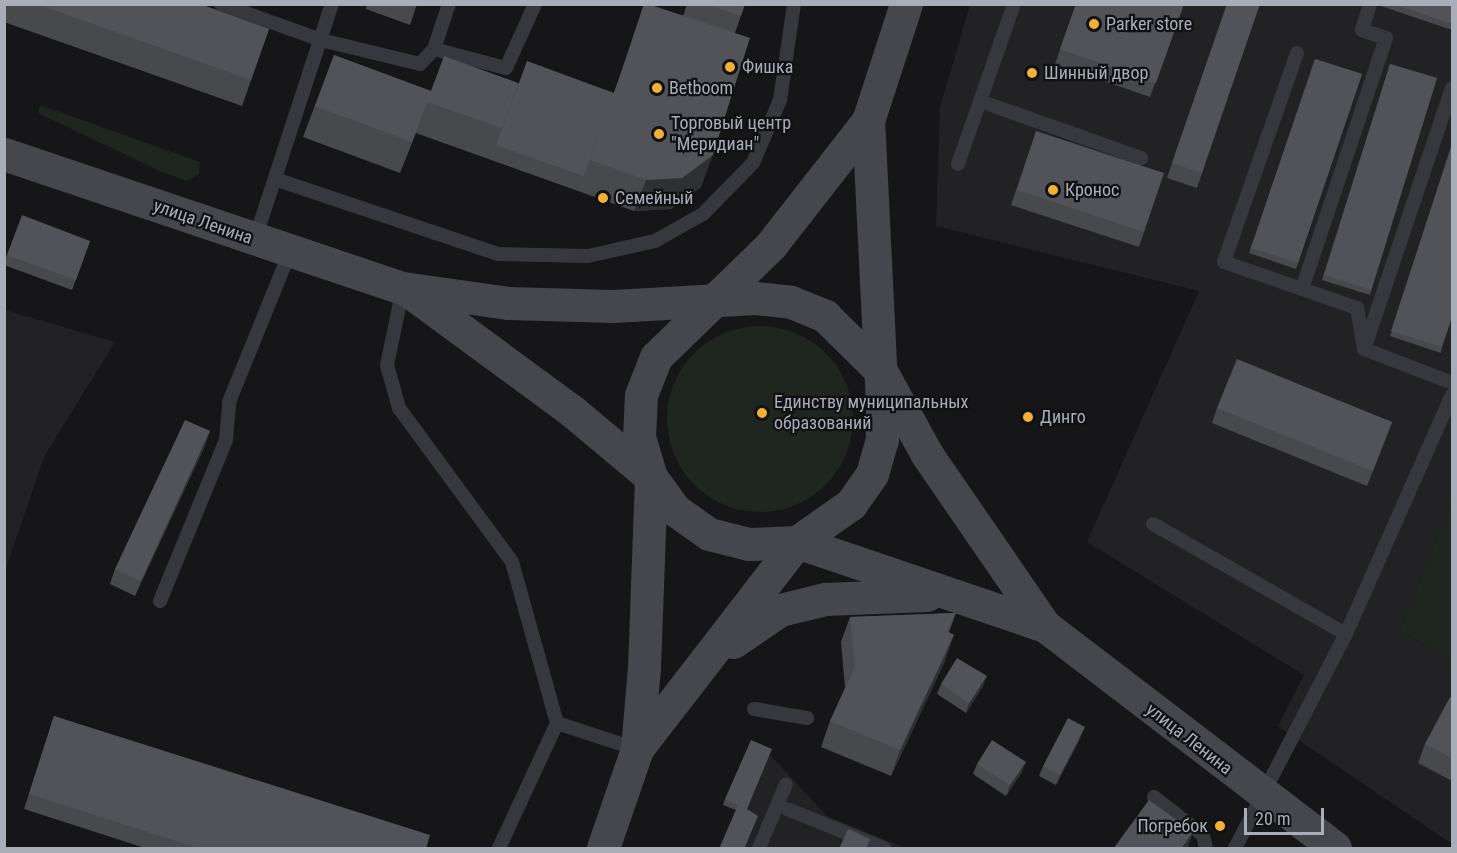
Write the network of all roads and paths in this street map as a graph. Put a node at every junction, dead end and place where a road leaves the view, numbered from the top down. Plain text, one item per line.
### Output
1 (220, 4) edge
2 (332, 4) edge
3 (449, 4) edge
4 (535, 4) edge
5 (794, 4) edge
6 (906, 4) edge
7 (1014, 4) edge
8 (1370, 4) edge
9 (321, 40) junction
10 (435, 49) junction
11 (1297, 53) dead end
12 (1452, 88) edge
13 (980, 101) junction
14 (868, 121) junction
15 (4, 154) edge
16 (1141, 158) dead end
17 (958, 164) dead end
18 (275, 179) junction
19 (255, 240) junction
20 (290, 252) junction
21 (403, 288) junction
22 (1302, 289) junction
23 (719, 301) junction
24 (1364, 349) junction
25 (881, 371) junction
26 (1452, 383) edge
27 (1452, 395) edge
28 (651, 477) junction
29 (1153, 524) dead end
30 (797, 542) junction
31 (945, 594) junction
32 (160, 601) dead end
33 (1045, 626) junction
34 (1346, 634) junction
35 (675, 701) junction
36 (754, 709) dead end
37 (807, 718) dead end
38 (557, 723) junction
39 (637, 749) junction
40 (786, 783) dead end
41 (1263, 796) junction
42 (1154, 797) dead end
43 (787, 808) dead end
44 (499, 849) edge
45 (603, 849) edge
46 (759, 849) edge
47 (884, 849) edge
48 (1206, 849) edge
49 (1235, 849) edge
50 (1335, 849) edge

1 - 9 lane
2 - 9 lane
3 - 10 lane
4 - 10 lane
5 - 18 lane
6 - 14 main road
7 - 13 lane
8 - 22 lane
9 - 10 lane
9 - 18 lane
11 - 22 lane
12 - 24 lane
13 - 16 lane
13 - 17 lane
14 - 23 main road
14 - 25 main road
15 - 19 main road, улица Ленина
18 - 19 lane
19 - 20 main road, улица Ленина
20 - 21 main road, улица Ленина
20 - 32 lane
21 - 23 main road
21 - 28 main road
21 - 38 lane
22 - 24 lane
23 - 25 main road
23 - 28 main road
24 - 26 lane
25 - 30 main road
25 - 33 main road
27 - 34 lane
28 - 30 main road
28 - 39 main road
29 - 34 lane
30 - 31 main road
30 - 35 main road
31 - 33 main road
31 - 35 main road
33 - 41 main road, улица Ленина
34 - 41 lane
35 - 39 main road
36 - 37 lane
38 - 39 lane
38 - 44 lane
39 - 45 main road
40 - 46 lane
41 - 49 lane
41 - 50 main road, улица Ленина
42 - 48 lane
43 - 47 lane

